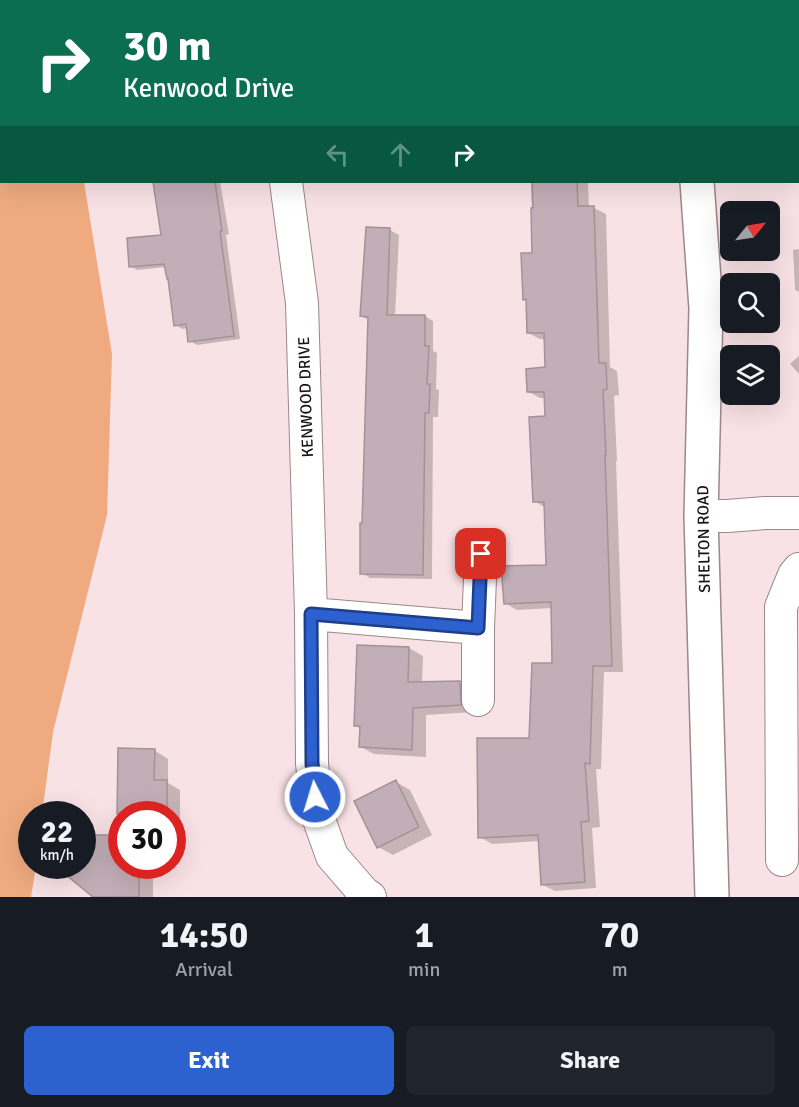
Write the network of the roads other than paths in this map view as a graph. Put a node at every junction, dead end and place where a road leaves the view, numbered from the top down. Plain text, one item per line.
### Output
1 (286, 183) edge
2 (698, 183) edge
3 (799, 513) edge
4 (701, 516) junction
5 (481, 554) dead end
6 (799, 569) edge
7 (311, 614) junction
8 (478, 628) junction
9 (478, 700) dead end
10 (782, 860) dead end
11 (370, 897) edge
12 (712, 897) edge

1 - 7 street, KENWOOD DRIVE
2 - 4 main road, SHELTON ROAD
3 - 4 street
4 - 12 main road, SHELTON ROAD
5 - 8 street
6 - 10 street
7 - 8 street
7 - 11 street, KENWOOD DRIVE
8 - 9 street

